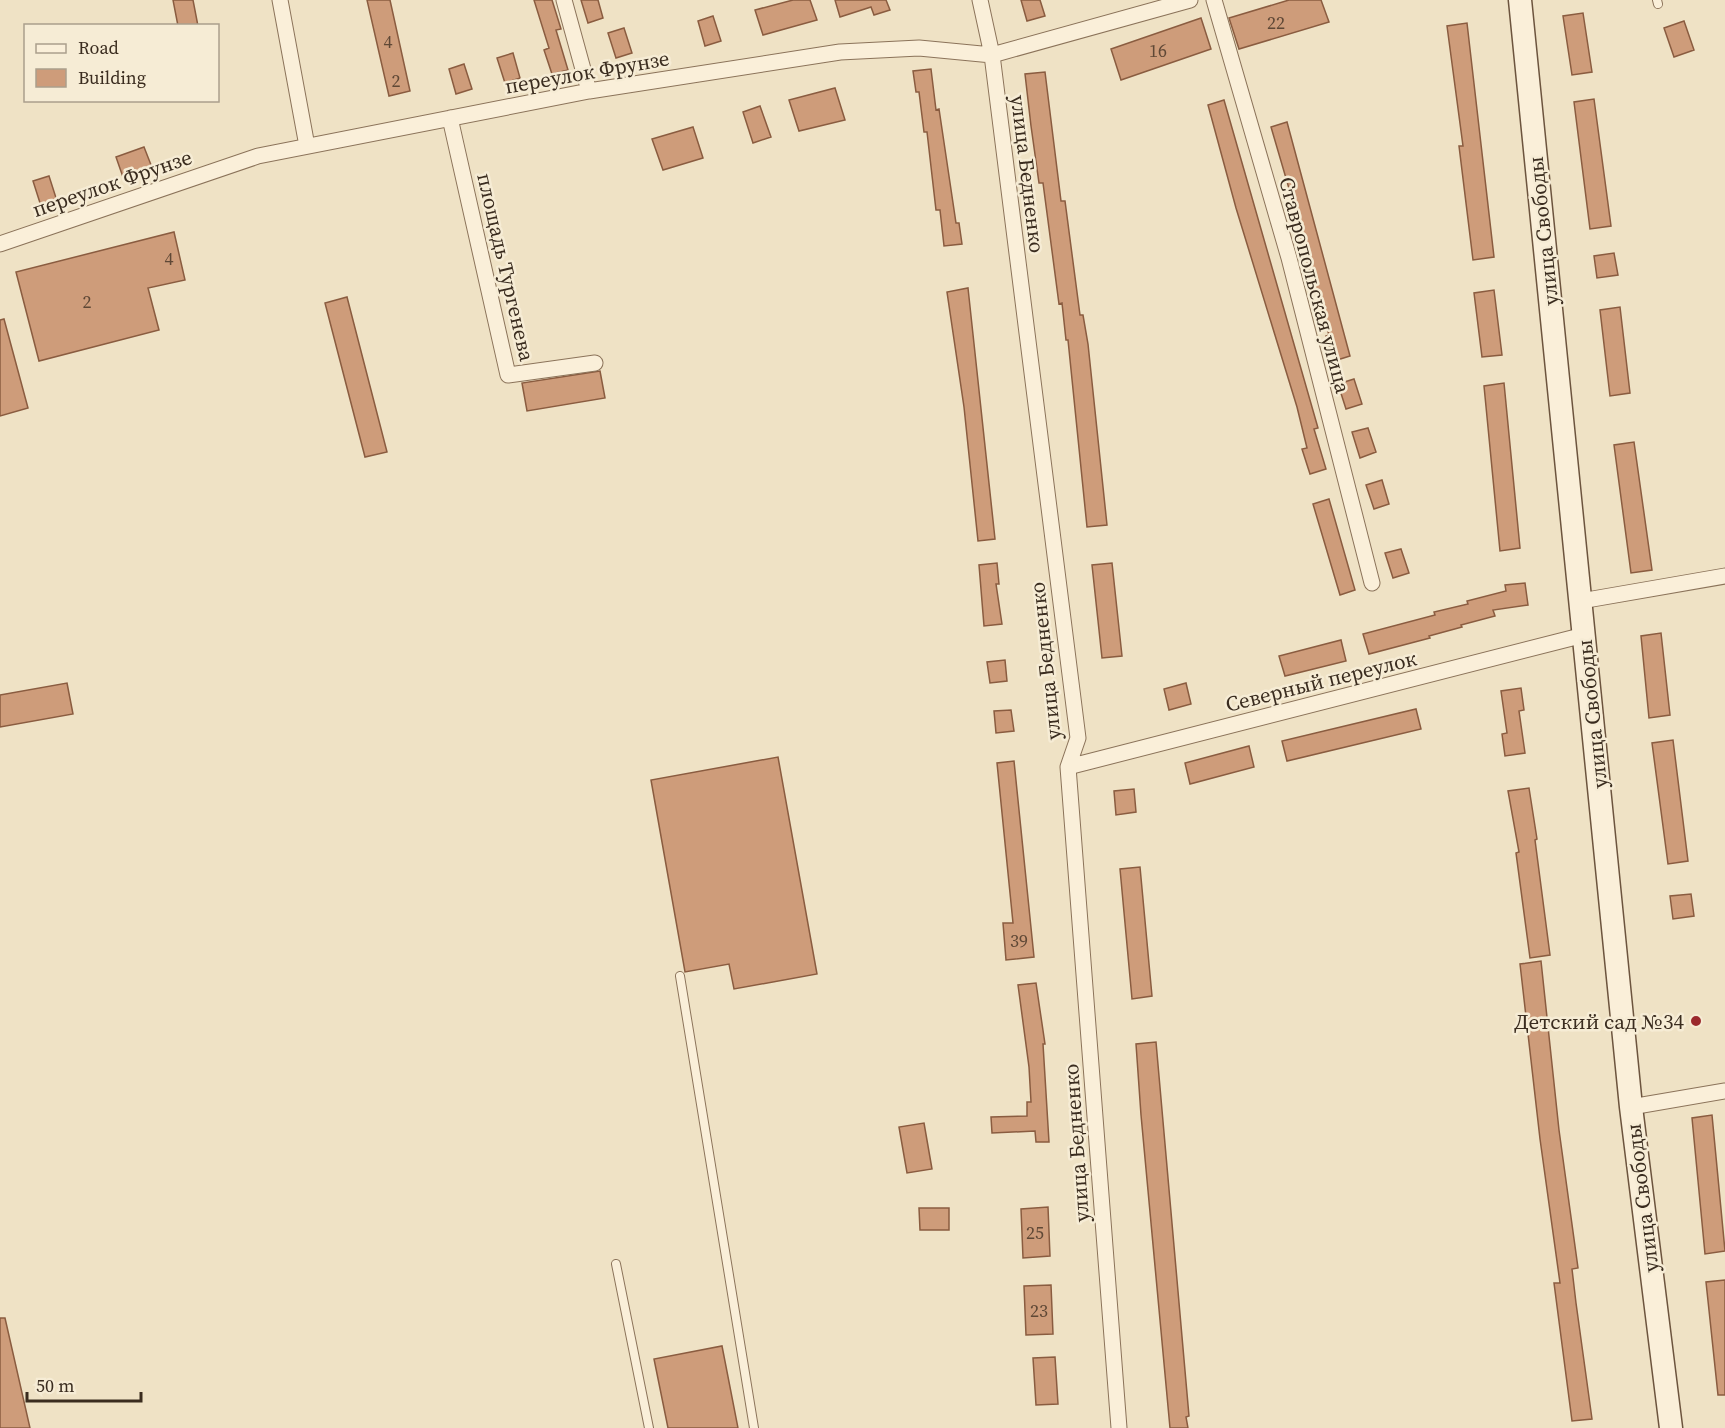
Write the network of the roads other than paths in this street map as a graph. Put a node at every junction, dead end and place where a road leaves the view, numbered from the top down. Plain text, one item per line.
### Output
1 (280, 0) edge
2 (564, 0) edge
3 (980, 0) edge
4 (1190, 0) edge
5 (1214, 0) edge
6 (1520, 0) edge
7 (992, 55) junction
8 (589, 91) junction
9 (450, 118) junction
10 (307, 146) junction
11 (0, 244) edge
12 (595, 363) dead end
13 (1725, 576) edge
14 (1372, 583) dead end
15 (1581, 601) junction
16 (1584, 635) junction
17 (1068, 767) junction
18 (680, 976) dead end
19 (1725, 1091) edge
20 (1631, 1107) junction
21 (616, 1264) dead end
22 (649, 1428) edge
23 (754, 1428) edge
24 (1119, 1428) edge
25 (1671, 1428) edge

1 - 10 street
2 - 8 street
3 - 7 street, улица Бедненко
4 - 7 street, переулок Фрунзе
5 - 14 street, Ставропольская улица
6 - 15 main road, улица Свободы
7 - 8 street, переулок Фрунзе
7 - 17 street, улица Бедненко
8 - 9 street, переулок Фрунзе
9 - 10 street, переулок Фрунзе
9 - 12 street, площадь Тургенева
10 - 11 street, переулок Фрунзе
13 - 15 street
15 - 16 main road, улица Свободы
16 - 17 street, Северный переулок
16 - 20 main road, улица Свободы
17 - 24 street, улица Бедненко
18 - 23 lane
19 - 20 street
20 - 25 main road, улица Свободы
21 - 22 lane

